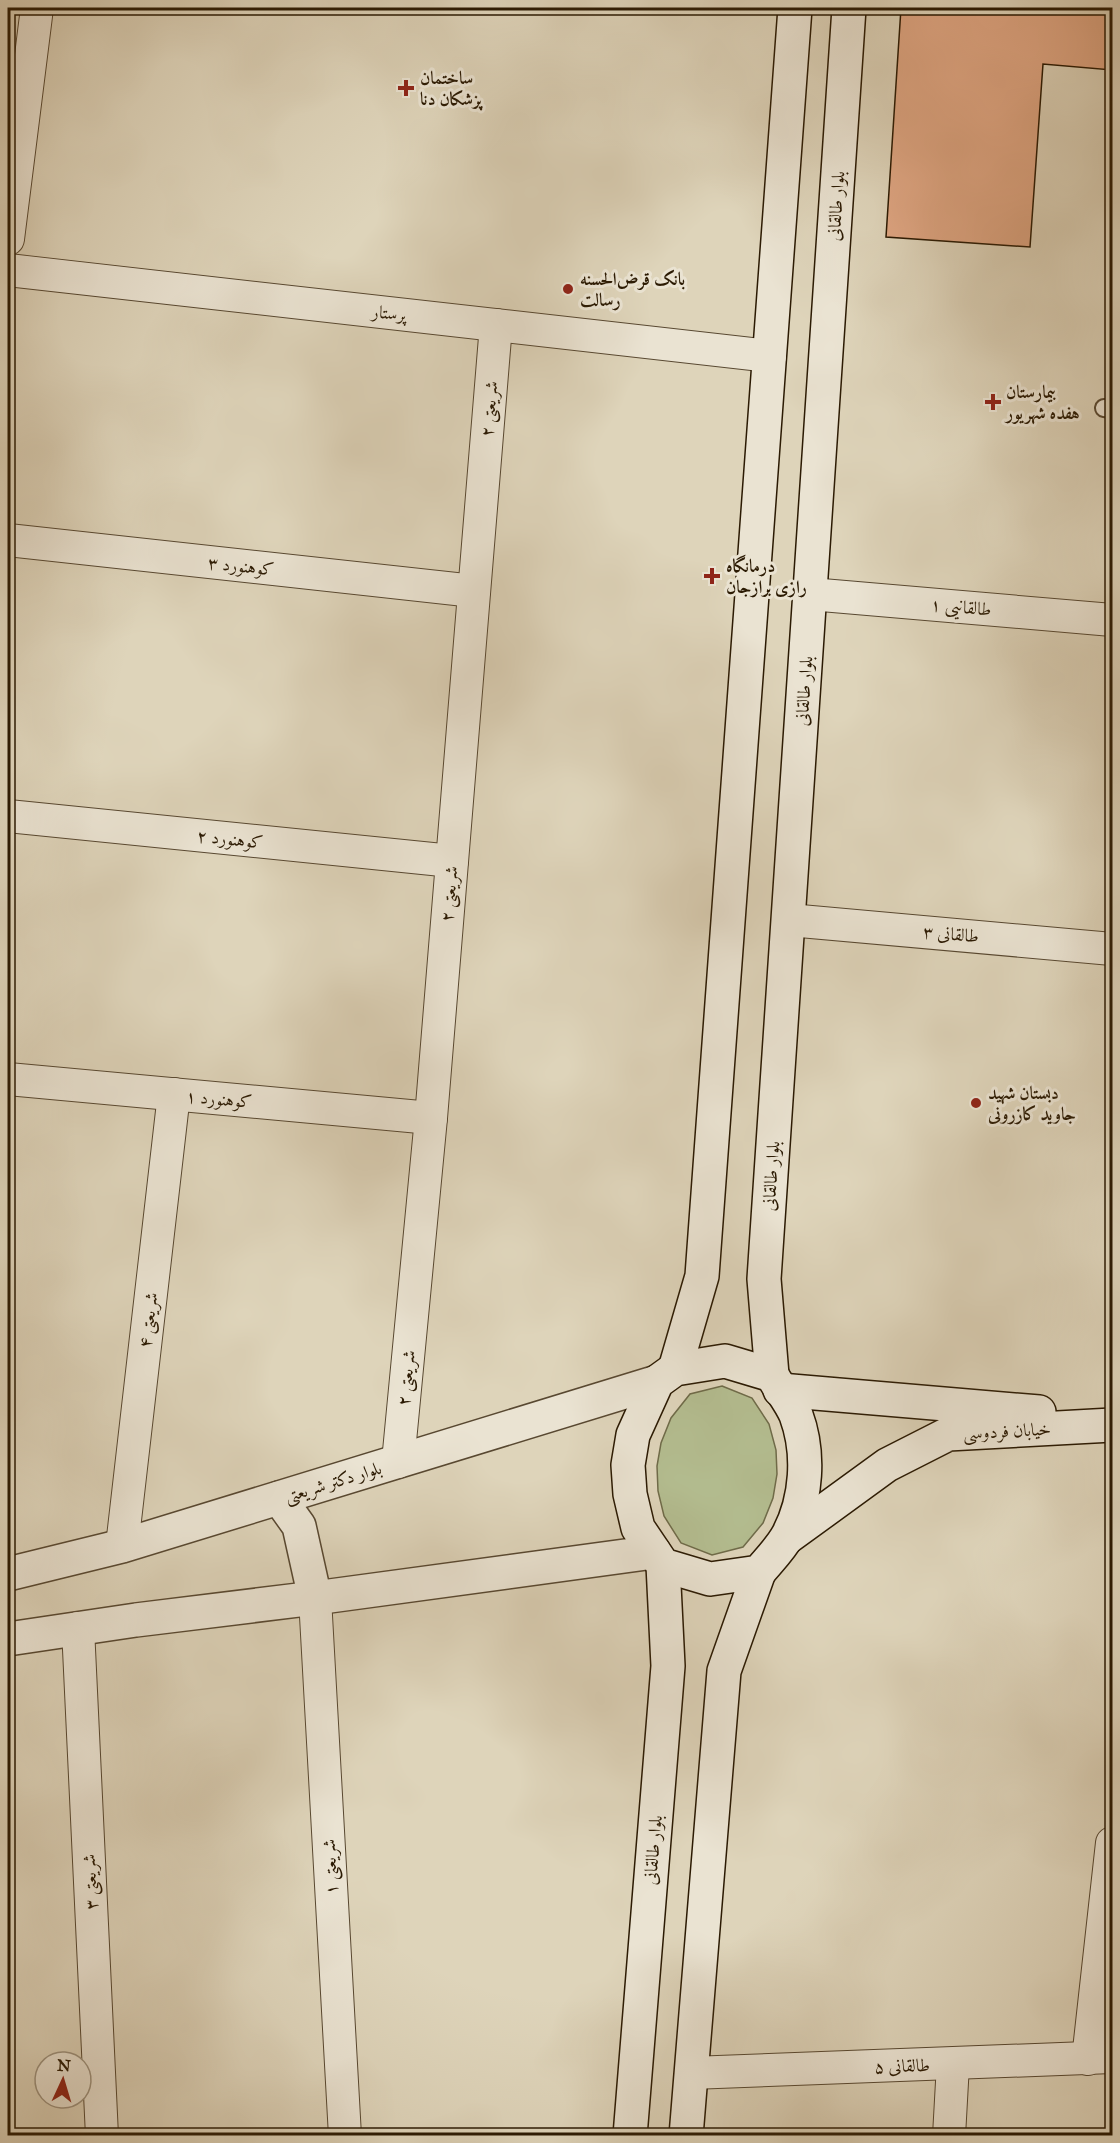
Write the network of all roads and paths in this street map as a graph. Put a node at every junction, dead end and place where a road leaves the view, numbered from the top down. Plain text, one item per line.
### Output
1 (37, 8) edge
2 (795, 8) edge
3 (849, 8) edge
4 (16, 110) edge
5 (8, 239) edge
6 (8, 270) edge
7 (496, 325) junction
8 (770, 356) junction
9 (8, 540) edge
10 (474, 591) junction
11 (810, 594) junction
12 (1113, 620) edge
13 (8, 816) edge
14 (452, 861) junction
15 (789, 920) junction
16 (1113, 949) edge
17 (8, 1079) edge
18 (174, 1095) junction
19 (431, 1118) junction
20 (666, 1376) junction
21 (776, 1382) junction
22 (1113, 1419) edge
23 (1113, 1425) edge
24 (398, 1462) junction
25 (279, 1498) junction
26 (788, 1537) junction
27 (122, 1546) junction
28 (659, 1559) junction
29 (759, 1572) junction
30 (8, 1574) edge
31 (315, 1599) junction
32 (78, 1628) junction
33 (8, 1639) edge
34 (1113, 1843) edge
35 (1100, 2058) edge
36 (953, 2064) junction
37 (691, 2073) junction
38 (102, 2136) edge
39 (345, 2136) edge
40 (630, 2136) edge
41 (686, 2136) edge
42 (949, 2136) edge

1 - 4 street
2 - 8 main road
3 - 11 main road, بلوار طالقانی
4 - 5 street
6 - 7 street, پرستار
7 - 8 street, پرستار
7 - 10 street, شریعتی ۲
8 - 20 main road
9 - 10 street, کوهنورد ۳
10 - 14 street, شریعتی ۲
11 - 12 street, طالقانیی ۱
11 - 15 main road, بلوار طالقانی
13 - 14 street, کوهنورد ۲
14 - 19 street, شریعتی ۲
15 - 16 street, طالقانی ۳
15 - 21 main road, بلوار طالقانی
17 - 18 street, کوهنورد ۱
18 - 19 street, کوهنورد ۱
18 - 27 street, شریعتی ۴
19 - 24 street, شریعتی ۲
20 - 21 main road
20 - 24 main road, بلوار دکتر شریعتی
20 - 28 main road
21 - 22 main road, خیابان فردوسی
21 - 26 main road
23 - 26 main road, خیابان فردوسی
24 - 25 main road, بلوار دکتر شریعتی
25 - 27 main road, بلوار دکتر شریعتی
25 - 31 main road
26 - 29 main road
27 - 30 main road, بلوار دکتر شریعتی
28 - 29 main road
28 - 31 main road
28 - 40 main road, بلوار طالقانی
29 - 37 main road
31 - 32 main road
31 - 39 street, شریعتی ۱
32 - 33 main road
32 - 38 street, شریعتی ۳
34 - 35 street
35 - 36 street, طالقانی ۵
36 - 37 street, طالقانی ۵
36 - 42 street
37 - 41 main road

